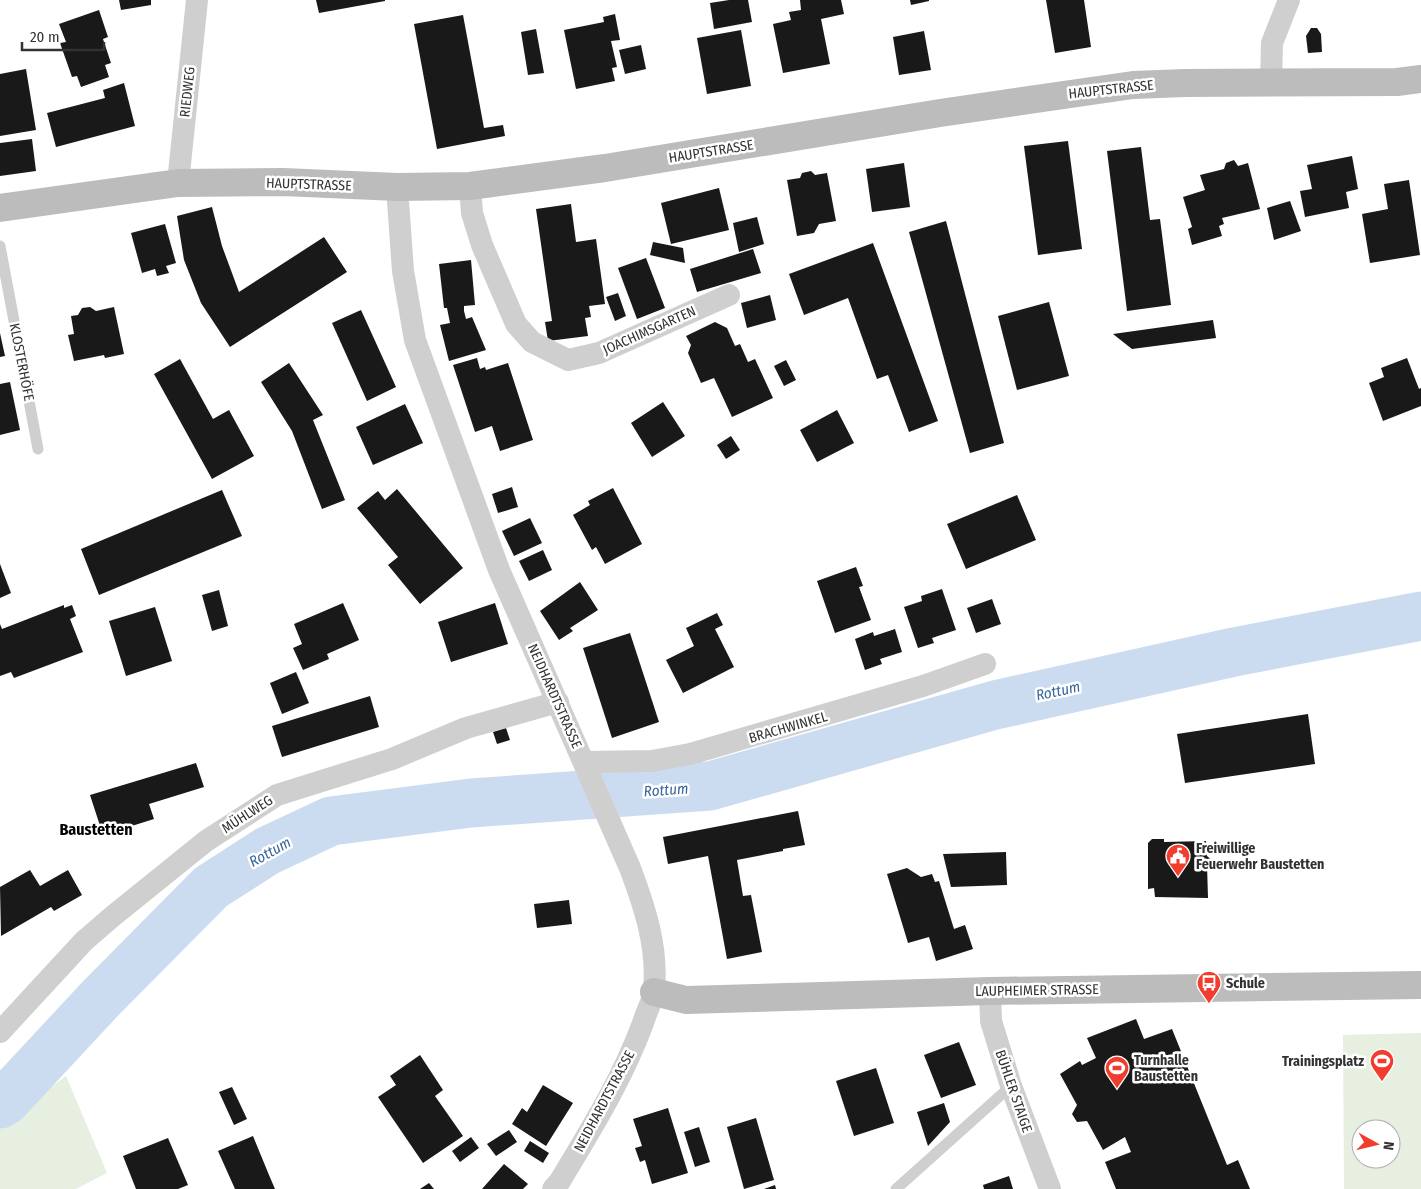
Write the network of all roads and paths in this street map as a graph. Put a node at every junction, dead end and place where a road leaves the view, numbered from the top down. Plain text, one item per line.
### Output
1 (197, 0) edge
2 (1289, 0) edge
3 (1421, 79) edge
4 (1271, 82) junction
5 (178, 183) junction
6 (470, 186) junction
7 (397, 187) junction
8 (0, 208) edge
9 (0, 246) edge
10 (728, 295) dead end
11 (38, 449) dead end
12 (985, 664) dead end
13 (558, 702) junction
14 (587, 769) junction
15 (1421, 985) edge
16 (990, 991) junction
17 (654, 992) junction
18 (0, 1032) edge
19 (1011, 1086) junction
20 (553, 1189) edge
21 (896, 1189) edge
22 (1050, 1189) edge

1 - 5 street, RIEDWEG
2 - 4 street
3 - 4 main road, HAUPTSTRASSE
4 - 6 main road, HAUPTSTRASSE
5 - 7 main road, HAUPTSTRASSE
5 - 8 main road, HAUPTSTRASSE
6 - 7 main road, HAUPTSTRASSE
6 - 10 street, JOACHIMSGARTEN
7 - 13 street, NEIDHARDTSTRASSE
9 - 11 lane, KLOSTERHÖFE
12 - 14 street, BRACHWINKEL
13 - 14 street, NEIDHARDTSTRASSE
13 - 18 street, MÜHLWEG
14 - 17 street, NEIDHARDTSTRASSE
15 - 16 main road, LAUPHEIMER STRASSE
16 - 17 main road, LAUPHEIMER STRASSE
16 - 19 street, BÜHLER STAIGE
17 - 20 street, NEIDHARDTSTRASSE
19 - 21 lane
19 - 22 street, BÜHLER STAIGE

